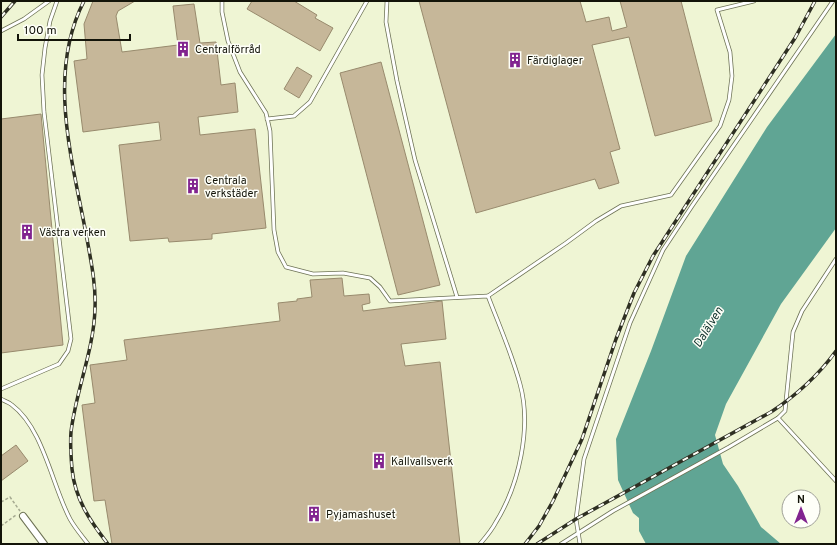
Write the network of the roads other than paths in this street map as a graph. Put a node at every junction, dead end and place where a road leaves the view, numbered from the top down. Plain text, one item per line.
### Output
1 (49, 1) edge
2 (57, 1) edge
3 (222, 1) edge
4 (367, 1) edge
5 (387, 1) edge
6 (754, 1) edge
7 (833, 1) edge
8 (1, 31) edge
9 (267, 119) junction
10 (836, 258) edge
11 (488, 296) junction
12 (457, 297) junction
13 (1, 389) edge
14 (1, 399) edge
15 (778, 418) junction
16 (836, 481) edge
17 (22, 514) road end
18 (578, 533) junction
19 (44, 544) edge
20 (88, 544) edge
21 (480, 544) edge
22 (561, 544) edge
23 (580, 544) edge

1 - 8 lane
2 - 13 lane
3 - 9 lane
4 - 9 lane
5 - 12 lane
6 - 11 lane
7 - 18 lane
9 - 12 lane
10 - 15 lane
11 - 12 lane
11 - 21 lane
14 - 20 lane
15 - 16 lane
15 - 18 lane
17 - 19 street
18 - 22 lane
18 - 23 lane

